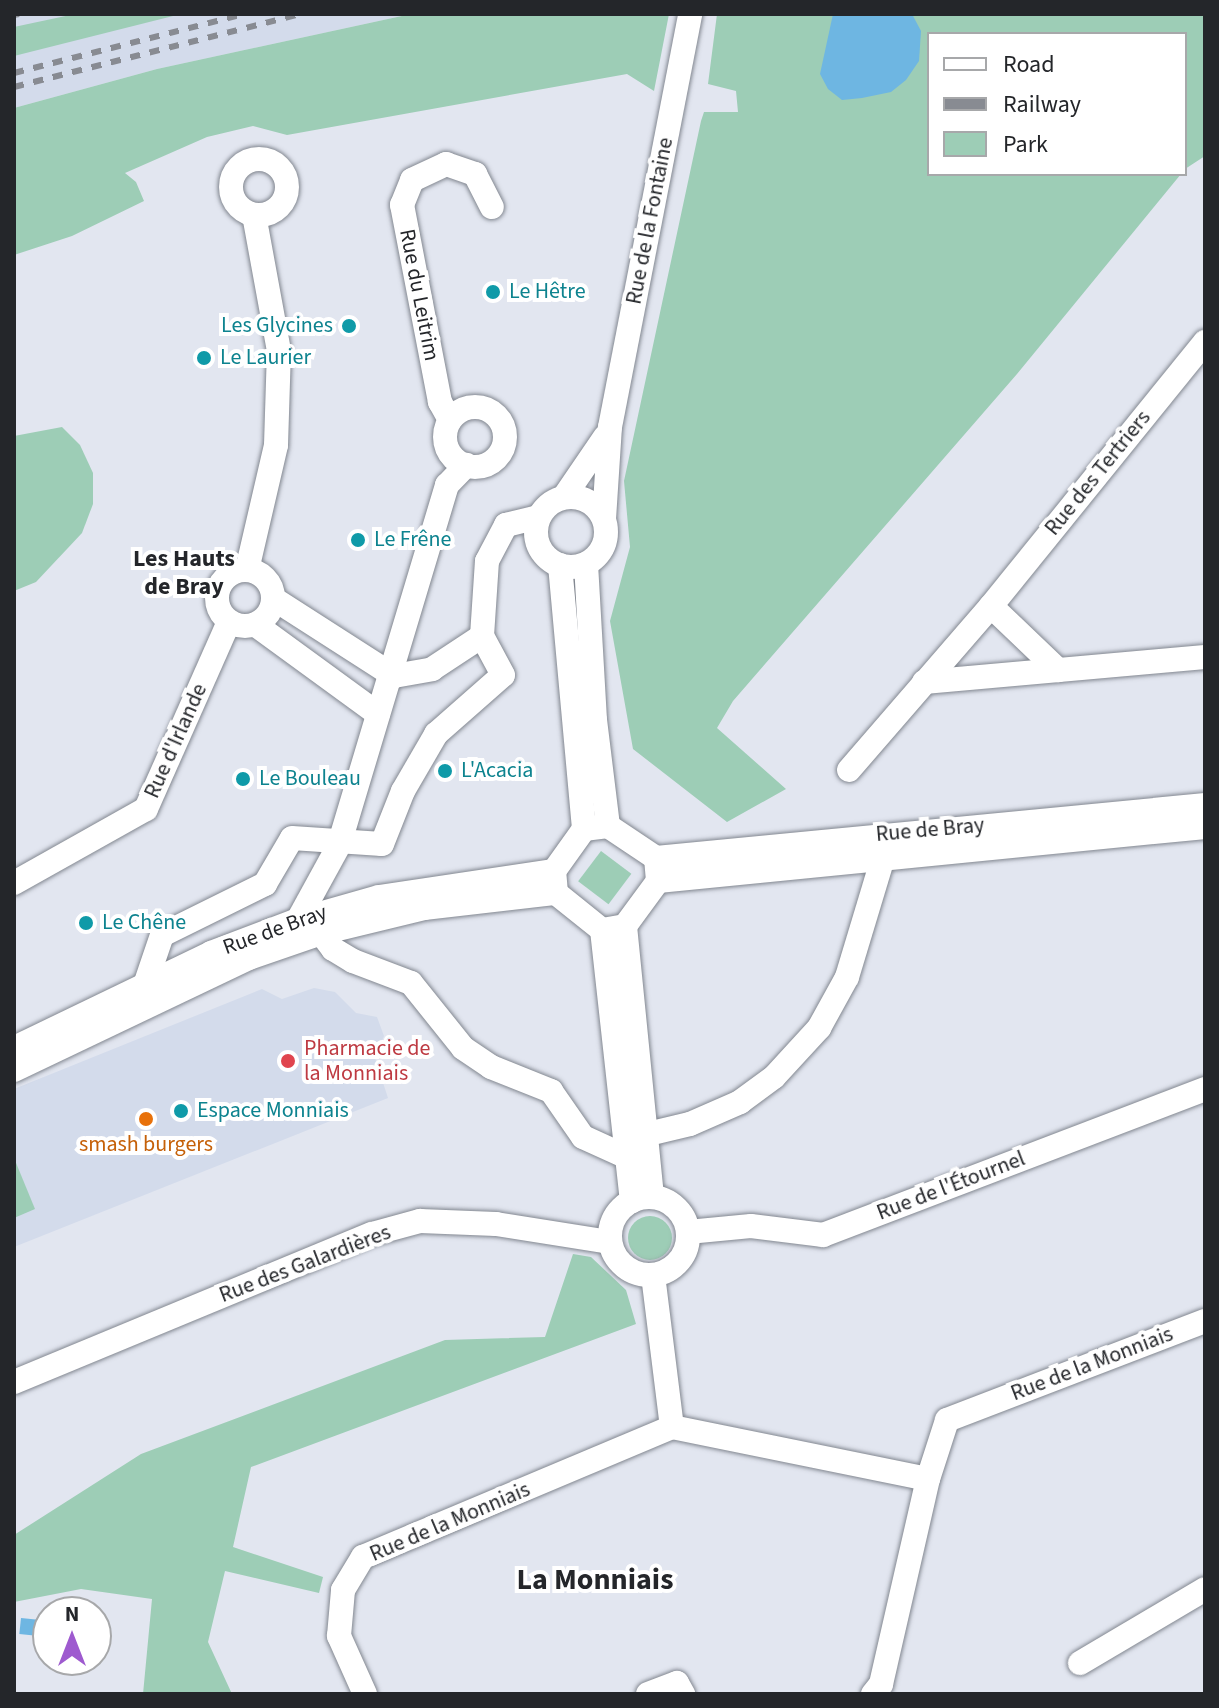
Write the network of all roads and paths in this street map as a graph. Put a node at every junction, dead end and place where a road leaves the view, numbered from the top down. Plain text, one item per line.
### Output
1 (690, 14) edge
2 (492, 207) dead end
3 (254, 215) dead end
4 (1205, 342) edge
5 (450, 420) junction
6 (610, 427) junction
7 (466, 465) junction
8 (564, 497) junction
9 (539, 517) junction
10 (604, 519) junction
11 (586, 564) junction
12 (560, 565) junction
13 (247, 570) junction
14 (274, 599) junction
15 (991, 606) junction
16 (229, 622) junction
17 (256, 625) junction
18 (482, 636) junction
19 (1205, 657) edge
20 (1058, 670) junction
21 (394, 676) junction
22 (924, 682) junction
23 (378, 714) junction
24 (849, 770) dead end
25 (1205, 805) edge
26 (1205, 827) edge
27 (596, 828) junction
28 (339, 845) junction
29 (883, 858) junction
30 (657, 869) junction
31 (555, 882) junction
32 (14, 883) edge
33 (298, 920) junction
34 (614, 928) junction
35 (321, 933) junction
36 (145, 985) junction
37 (14, 1048) edge
38 (14, 1070) edge
39 (1205, 1089) edge
40 (648, 1134) junction
41 (629, 1158) junction
42 (642, 1199) junction
43 (688, 1232) junction
44 (610, 1242) junction
45 (653, 1275) junction
46 (1205, 1321) edge
47 (14, 1382) edge
48 (672, 1427) junction
49 (928, 1479) junction
50 (1205, 1589) edge
51 (1080, 1663) dead end
52 (365, 1694) edge
53 (648, 1694) edge
54 (683, 1694) edge
55 (873, 1694) edge

1 - 6 street, Rue de la Fontaine
2 - 5 street, Rue du Leitrim
3 - 13 street
4 - 15 street, Rue des Tertriers
5 - 7 street, Rue du Leitrim
5 - 7 street
6 - 8 street, Rue de la Fontaine
6 - 10 street, Rue de la Fontaine
7 - 21 street
8 - 9 street
8 - 10 street
9 - 12 street
9 - 18 street
10 - 11 street
11 - 12 street
11 - 27 street
12 - 27 street
13 - 14 street
13 - 16 street
14 - 17 street
14 - 21 street
15 - 20 street
15 - 22 street, Rue des Tertriers
16 - 17 street
16 - 32 street, Rue d'Irlande
17 - 23 street
18 - 21 street
18 - 28 street
19 - 20 street
20 - 22 street
21 - 23 street
22 - 24 street, Rue des Tertriers
23 - 28 street
25 - 30 street, Rue de Bray
26 - 29 street, Rue de Bray
27 - 30 street
27 - 31 street
28 - 33 street
28 - 36 street
29 - 30 street, Rue de Bray
29 - 40 street
30 - 34 street
31 - 33 street, Rue de Bray
31 - 34 street
31 - 35 street, Rue de Bray
33 - 36 street, Rue de Bray
34 - 40 street
34 - 41 street
35 - 38 street, Rue de Bray
35 - 41 street, Rue de Bray
36 - 37 street, Rue de Bray
39 - 43 street, Rue de l'Étournel
40 - 42 street
41 - 42 street
42 - 43 street
42 - 44 street
43 - 45 street
44 - 45 street
44 - 47 street, Rue des Galardières
45 - 48 street
46 - 49 street, Rue de la Monniais
48 - 49 street
48 - 52 street, Rue de la Monniais
49 - 55 street, Rue de la Monniais
50 - 51 street
53 - 54 street

